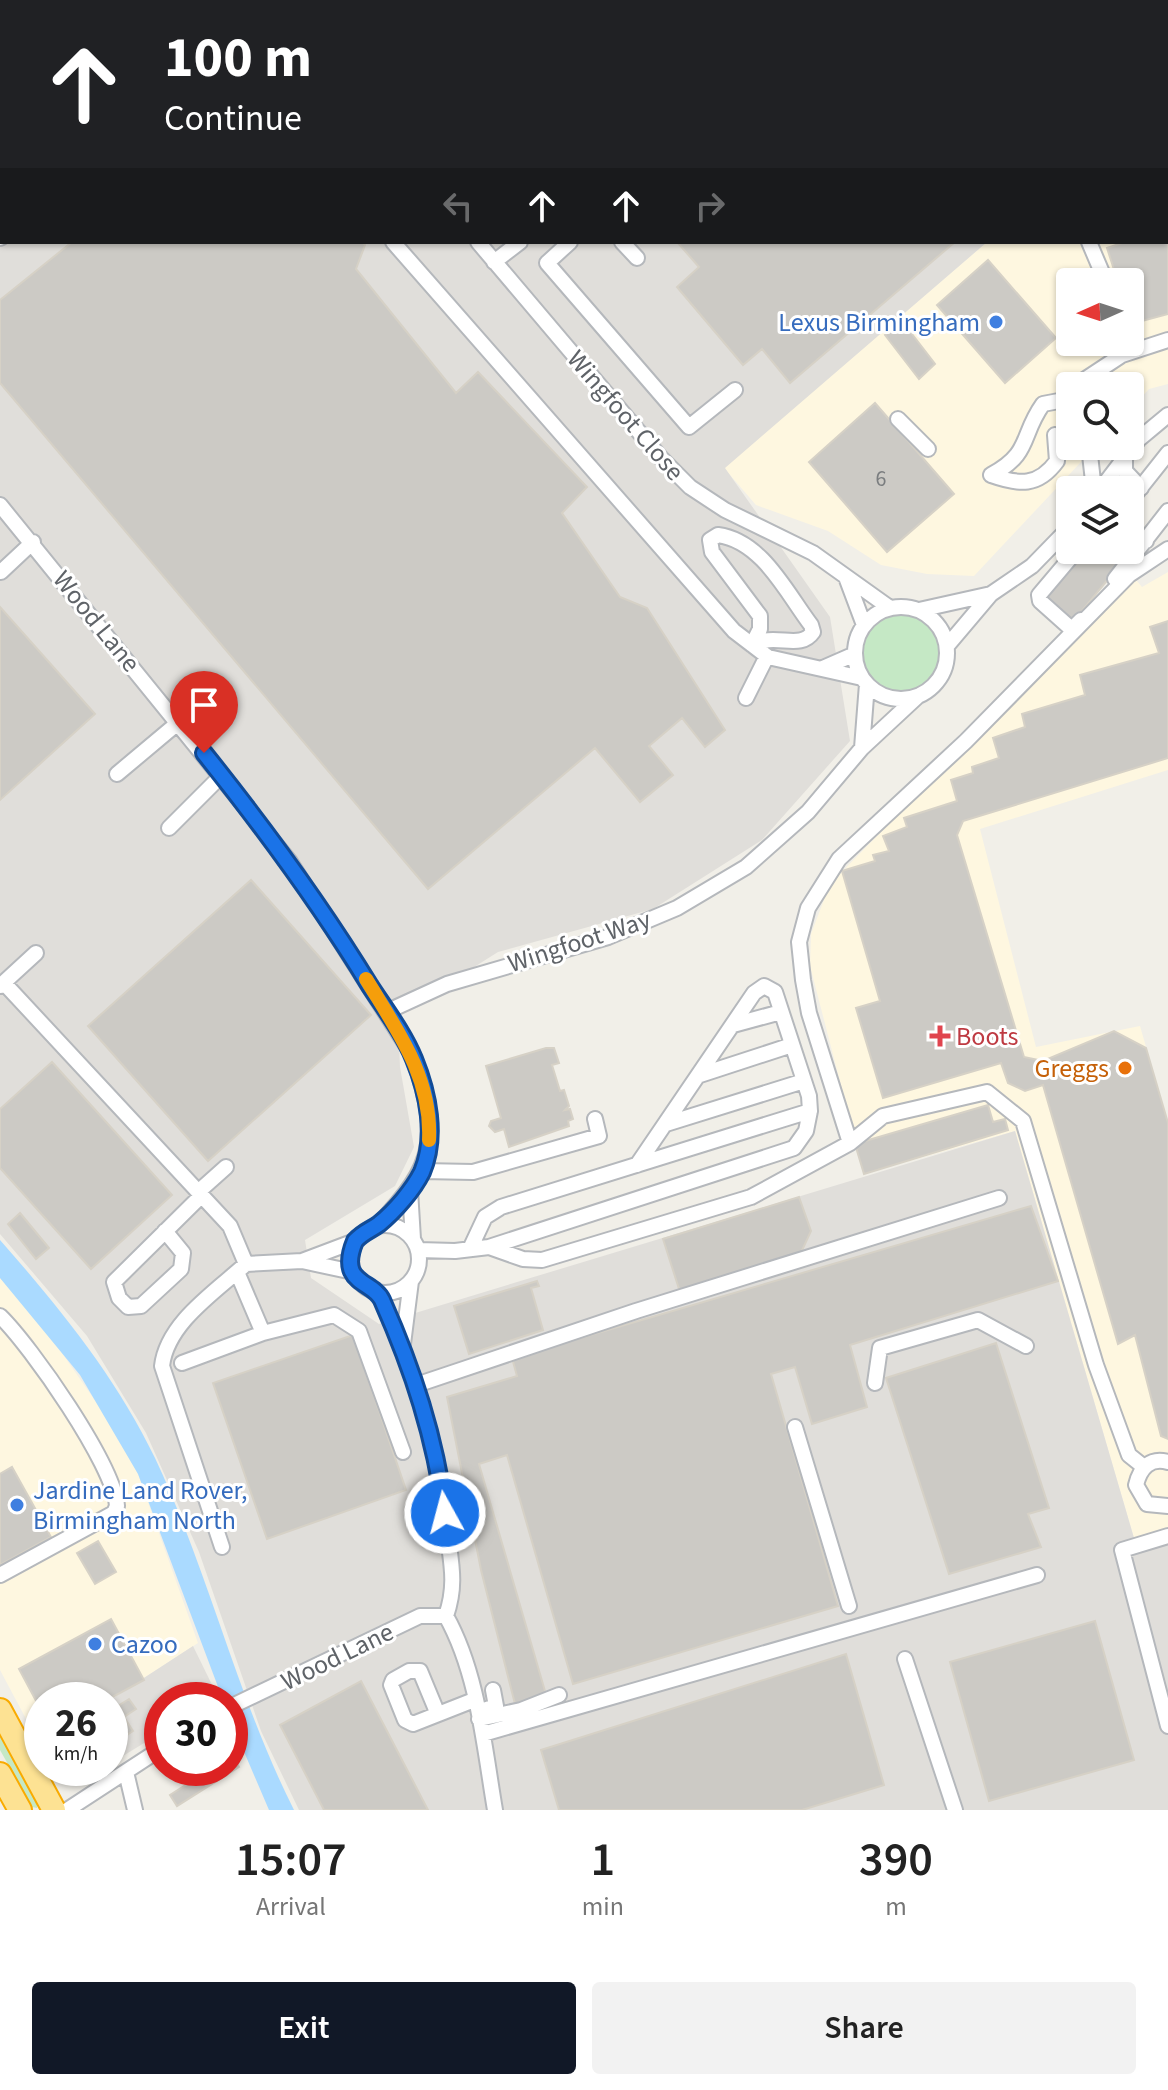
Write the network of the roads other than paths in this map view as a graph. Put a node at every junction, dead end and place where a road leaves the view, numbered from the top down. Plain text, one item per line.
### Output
1 (395, 244) edge
2 (480, 244) edge
3 (517, 244) edge
4 (568, 244) edge
5 (624, 244) edge
6 (1090, 244) edge
7 (637, 258) dead end
8 (494, 262) junction
9 (1100, 268) edge
10 (1168, 340) edge
11 (1144, 344) edge
12 (1116, 356) edge
13 (1094, 372) edge
14 (735, 390) dead end
15 (1056, 401) edge
16 (1164, 418) edge
17 (898, 419) dead end
18 (1144, 424) edge
19 (1055, 435) dead end
20 (1144, 437) edge
21 (1056, 448) edge
22 (928, 449) dead end
23 (1168, 453) edge
24 (1057, 460) edge
25 (1122, 460) edge
26 (1109, 476) edge
27 (1144, 484) edge
28 (0, 505) edge
29 (1168, 511) edge
30 (1056, 541) edge
31 (1146, 541) joint
32 (33, 542) junction
33 (1144, 543) edge
34 (1168, 549) edge
35 (1065, 564) edge
36 (1127, 564) edge
37 (1, 572) edge
38 (846, 576) junction
39 (991, 594) junction
40 (890, 608) junction
41 (919, 610) junction
42 (864, 625) junction
43 (758, 639) junction
44 (947, 646) junction
45 (855, 654) junction
46 (767, 656) junction
47 (823, 668) junction
48 (865, 681) junction
49 (918, 696) junction
50 (746, 698) dead end
51 (179, 722) junction
52 (862, 748) junction
53 (117, 774) dead end
54 (222, 775) junction
55 (169, 828) dead end
56 (36, 953) dead end
57 (2, 985) edge
58 (386, 1012) junction
59 (781, 1012) junction
60 (733, 1025) junction
61 (792, 1045) junction
62 (700, 1075) junction
63 (804, 1081) junction
64 (810, 1111) junction
65 (595, 1119) dead end
66 (666, 1124) junction
67 (850, 1143) junction
68 (637, 1165) junction
69 (226, 1167) dead end
70 (422, 1171) junction
71 (410, 1190) junction
72 (200, 1194) junction
73 (999, 1198) dead end
74 (378, 1225) junction
75 (165, 1231) junction
76 (355, 1241) junction
77 (416, 1244) junction
78 (489, 1247) junction
79 (463, 1250) junction
80 (302, 1261) junction
81 (241, 1268) junction
82 (353, 1272) junction
83 (415, 1274) junction
84 (379, 1293) junction
85 (0, 1316) edge
86 (263, 1333) junction
87 (1026, 1346) dead end
88 (403, 1347) junction
89 (182, 1363) dead end
90 (875, 1383) dead end
91 (416, 1385) junction
92 (795, 1427) dead end
93 (403, 1452) dead end
94 (1168, 1462) edge
95 (1144, 1467) junction
96 (1168, 1506) edge
97 (1168, 1536) edge
98 (222, 1547) dead end
99 (0, 1575) edge
100 (1037, 1575) dead end
101 (849, 1606) dead end
102 (446, 1616) junction
103 (905, 1659) dead end
104 (493, 1690) dead end
105 (559, 1695) dead end
106 (248, 1698) edge
107 (0, 1710) edge
108 (437, 1712) dead end
109 (478, 1717) junction
110 (1168, 1726) edge
111 (0, 1774) edge
112 (128, 1780) edge
113 (104, 1786) edge
114 (20, 1810) edge
115 (54, 1810) edge
116 (67, 1810) edge
117 (135, 1810) edge
118 (495, 1810) edge
119 (955, 1810) edge

1 - 43 street
2 - 8 street, Wingfoot Close
3 - 8 street
4 - 14 street
5 - 7 street
6 - 9 street
8 - 38 street, Wingfoot Close
10 - 11 street
12 - 13 street
15 - 24 street
16 - 18 street
16 - 20 street
17 - 22 street
19 - 21 street
23 - 27 street
25 - 26 street
28 - 32 street, Wood Lane
29 - 31 street
30 - 39 street
31 - 33 street
32 - 37 street
32 - 51 street, Wood Lane
34 - 67 street
35 - 36 street
38 - 40 street, Wingfoot Close
38 - 42 street
39 - 41 street
39 - 44 street
40 - 41 street
40 - 42 street
41 - 44 street
42 - 45 street
43 - 43 street
43 - 46 street
44 - 49 street
45 - 47 street
45 - 48 street
46 - 47 street
46 - 50 street
47 - 48 street
48 - 49 street
48 - 52 street
49 - 52 street, Wingfoot Way
51 - 53 street
51 - 54 street, Wood Lane
52 - 58 street, Wingfoot Way
54 - 55 street
54 - 58 street, Wood Lane
56 - 57 street
57 - 72 street
58 - 70 street, Wood Lane
59 - 60 street
59 - 60 street
59 - 61 street
60 - 62 street
61 - 62 street
61 - 63 street
62 - 66 street
63 - 64 street
63 - 66 street
64 - 68 street
64 - 78 street
65 - 70 street
66 - 68 street
67 - 78 street
67 - 95 street
68 - 79 street
69 - 72 street
70 - 71 street, Wood Lane
71 - 74 street, Wood Lane
71 - 77 street
72 - 75 street
72 - 81 street
73 - 91 street
74 - 76 street
74 - 77 street
75 - 75 street
76 - 80 street
76 - 82 street
77 - 79 street
77 - 83 street
78 - 79 street
79 - 83 street
80 - 81 street
80 - 82 street
81 - 86 street
81 - 98 street
82 - 84 street
83 - 84 street
83 - 88 street
84 - 88 street
85 - 99 street
86 - 89 street
86 - 93 street
87 - 90 street
88 - 91 street
91 - 102 street
92 - 101 street
94 - 95 street
95 - 96 street
97 - 110 street
100 - 109 street
102 - 106 street, Wood Lane
102 - 109 street
103 - 119 street
104 - 109 street
105 - 109 street
107 - 115 highway
108 - 109 street
109 - 118 street
111 - 114 highway
112 - 117 street
113 - 116 street

